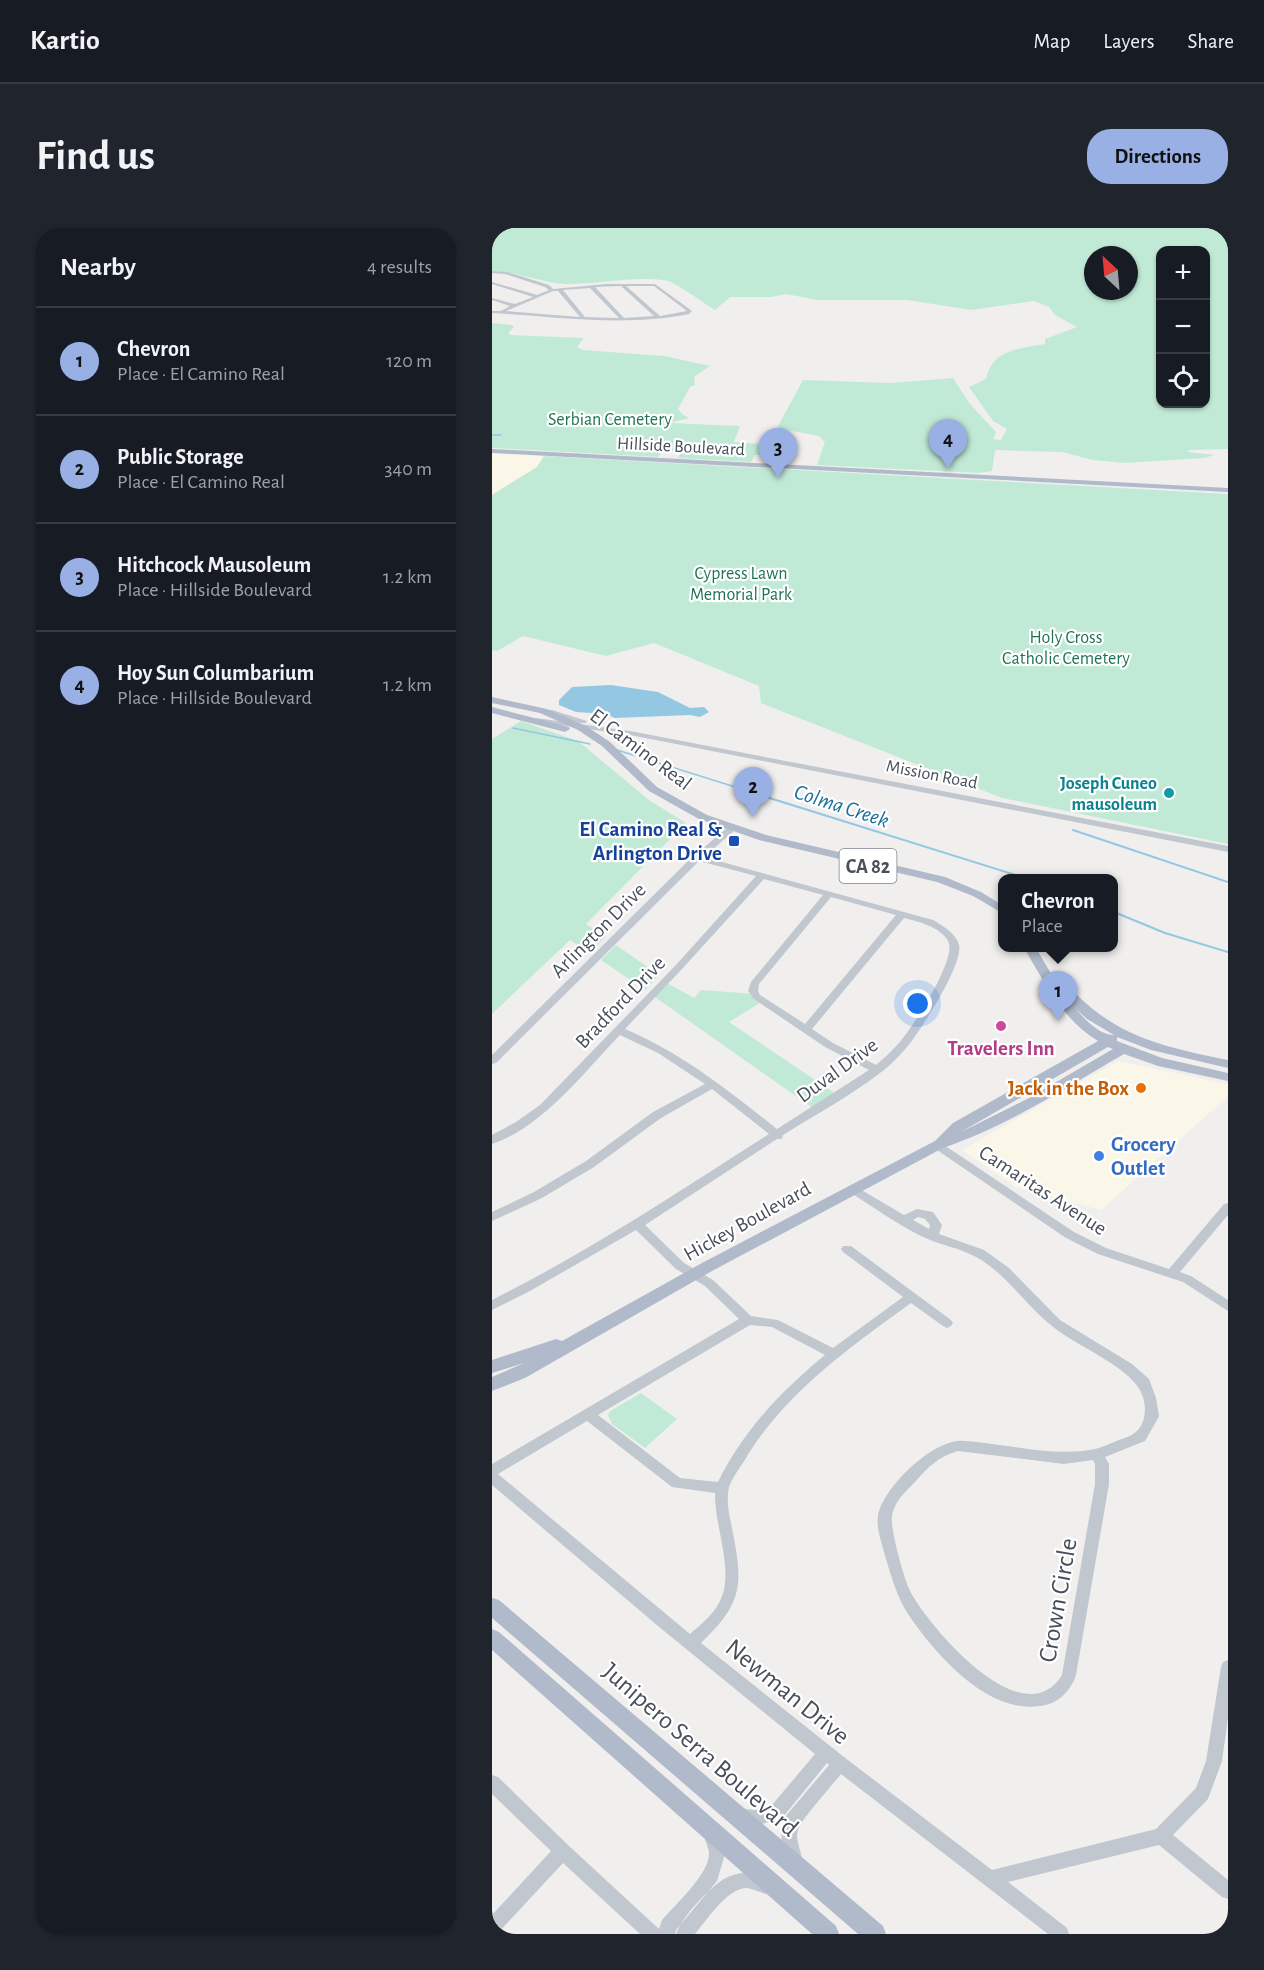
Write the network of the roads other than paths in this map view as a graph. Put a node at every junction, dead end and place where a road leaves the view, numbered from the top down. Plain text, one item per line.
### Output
1 (492, 272) edge
2 (492, 283) edge
3 (622, 285) junction
4 (591, 286) junction
5 (552, 290) junction
6 (560, 290) junction
7 (534, 298) junction
8 (492, 299) edge
9 (515, 306) junction
10 (492, 312) edge
11 (500, 312) junction
12 (543, 315) junction
13 (582, 317) junction
14 (659, 318) junction
15 (622, 319) junction
16 (492, 451) edge
17 (1228, 490) edge
18 (492, 700) edge
19 (492, 710) edge
20 (541, 715) junction
21 (580, 727) junction
22 (630, 733) junction
23 (606, 744) junction
24 (730, 831) junction
25 (1228, 849) edge
26 (699, 858) junction
27 (762, 875) junction
28 (829, 894) junction
29 (998, 908) edge
30 (902, 914) junction
31 (998, 914) edge
32 (1033, 952) edge
33 (1040, 952) edge
34 (807, 1029) junction
35 (618, 1030) junction
36 (1107, 1041) junction
37 (1123, 1043) junction
38 (492, 1061) edge
39 (1228, 1064) edge
40 (877, 1070) junction
41 (1228, 1077) edge
42 (712, 1085) junction
43 (778, 1136) junction
44 (492, 1140) edge
45 (938, 1145) junction
46 (853, 1189) junction
47 (1228, 1207) edge
48 (492, 1217) edge
49 (903, 1220) junction
50 (637, 1224) junction
51 (932, 1236) junction
52 (847, 1249) dead end
53 (1172, 1273) junction
54 (695, 1275) junction
55 (911, 1297) junction
56 (492, 1305) edge
57 (1228, 1306) edge
58 (748, 1320) junction
59 (947, 1323) dead end
60 (578, 1338) junction
61 (833, 1354) junction
62 (492, 1367) edge
63 (492, 1384) edge
64 (588, 1415) junction
65 (1097, 1454) junction
66 (492, 1471) edge
67 (492, 1477) edge
68 (722, 1488) junction
69 (492, 1606) edge
70 (492, 1638) edge
71 (691, 1643) junction
72 (1228, 1667) edge
73 (826, 1753) junction
74 (840, 1764) junction
75 (492, 1783) edge
76 (737, 1816) junction
77 (710, 1828) junction
78 (1161, 1836) junction
79 (562, 1851) junction
80 (798, 1868) junction
81 (991, 1878) junction
82 (778, 1891) junction
83 (1228, 1891) edge
84 (492, 1927) edge
85 (653, 1934) edge
86 (666, 1934) edge
87 (684, 1934) edge
88 (828, 1934) edge
89 (875, 1934) edge
90 (1061, 1934) edge

1 - 5 street
2 - 7 street
3 - 4 street
3 - 14 street
3 - 14 street
4 - 6 street
4 - 15 street
5 - 6 street
5 - 7 street
6 - 13 street
7 - 9 street
7 - 12 street
8 - 9 street
9 - 11 street
10 - 11 street
11 - 12 street
12 - 13 street
13 - 15 street
14 - 15 street
16 - 17 main road, Hillside Boulevard
18 - 20 main road, El Camino Real / CA 82
19 - 20 main road, El Camino Real / CA 82
20 - 21 main road, El Camino Real / CA 82
20 - 22 street, Mission Road
20 - 24 main road, El Camino Real / CA 82
21 - 22 street, Mission Road
21 - 23 main road, El Camino Real / CA 82
22 - 23 street
22 - 25 street, Mission Road
23 - 24 main road, El Camino Real / CA 82
24 - 26 street, Arlington Drive
24 - 29 main road, El Camino Real / CA 82
24 - 31 main road, El Camino Real / CA 82
26 - 27 street, Duval Drive
26 - 38 street, Arlington Drive
27 - 28 street, Duval Drive
27 - 35 street, Bradford Drive
28 - 30 street, Duval Drive
28 - 34 street
30 - 34 street
30 - 40 street, Duval Drive
32 - 36 main road
33 - 37 main road
34 - 40 street
35 - 42 street
35 - 44 street, Bradford Drive
36 - 37 main road, Hickey Boulevard
36 - 45 main road, Hickey Boulevard
37 - 39 main road
37 - 41 main road
37 - 45 main road, Hickey Boulevard
40 - 43 street, Duval Drive
42 - 43 street
42 - 48 street
43 - 50 street, Duval Drive
45 - 46 main road, Hickey Boulevard
45 - 53 street, Camaritas Avenue
46 - 49 street, Crown Circle
46 - 54 main road, Hickey Boulevard
47 - 53 street
49 - 51 street, Crown Circle
49 - 51 street
50 - 54 street
50 - 56 street, Duval Drive
51 - 65 street, Crown Circle
52 - 55 street
53 - 57 street, Camaritas Avenue
54 - 58 street
54 - 60 main road, Hickey Boulevard
55 - 59 street
55 - 61 street
58 - 61 street
58 - 64 street
60 - 62 main road, Hickey Boulevard
60 - 63 main road, Hickey Boulevard
61 - 68 street
64 - 66 street
64 - 68 street
65 - 65 street, Crown Circle
67 - 71 street, Newman Drive
68 - 71 street
69 - 76 main road, Junipero Serra Boulevard
70 - 77 main road
71 - 73 street, Newman Drive
72 - 78 street
73 - 74 street, Newman Drive
73 - 76 street
74 - 80 street
74 - 81 street, Newman Drive
75 - 79 street
76 - 80 main road, Junipero Serra Boulevard
77 - 82 main road
77 - 86 street
78 - 81 street
78 - 83 street
79 - 84 street
79 - 85 street
80 - 89 main road, Junipero Serra Boulevard
81 - 90 street, Newman Drive
82 - 87 street
82 - 88 main road

